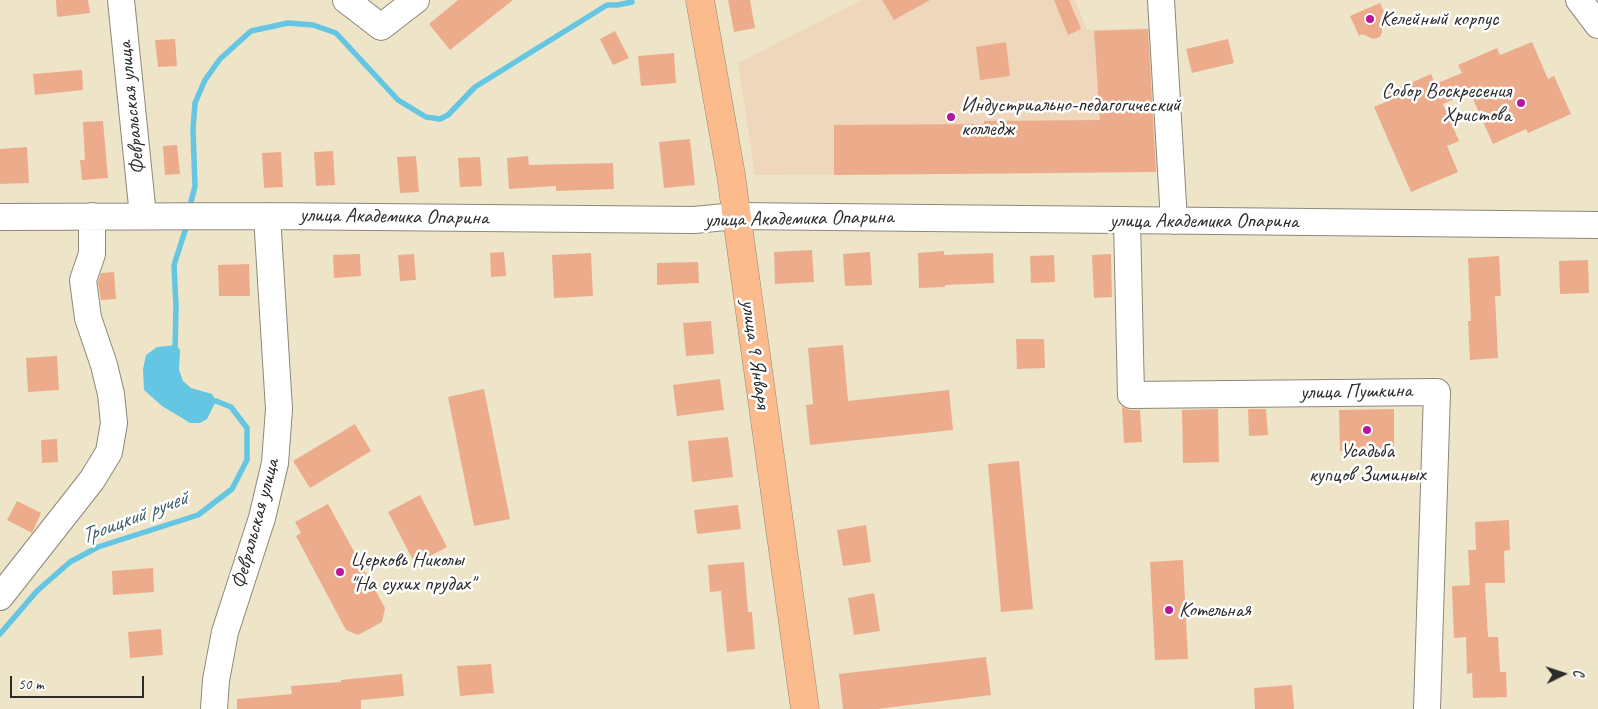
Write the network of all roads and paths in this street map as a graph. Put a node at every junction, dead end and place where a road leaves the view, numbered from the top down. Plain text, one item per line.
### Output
1 (122, 0) edge
2 (346, 0) edge
3 (416, 0) edge
4 (700, 0) edge
5 (1162, 0) edge
6 (1579, 0) edge
7 (1598, 24) edge
8 (92, 216) junction
9 (143, 216) junction
10 (267, 216) junction
11 (736, 216) junction
12 (0, 217) edge
13 (1127, 221) junction
14 (1174, 221) junction
15 (1598, 225) edge
16 (0, 597) edge
17 (214, 709) edge
18 (805, 709) edge
19 (1427, 709) edge

1 - 9 street, Февральская улица
2 - 3 street
4 - 11 main road, улица 9 Января
5 - 14 street
6 - 7 street
8 - 9 street, улица Академика Опарина
8 - 12 street, улица Академика Опарина
8 - 16 street
9 - 10 street, улица Академика Опарина
10 - 11 street, улица Академика Опарина
10 - 17 street, Февральская улица
11 - 13 street, улица Академика Опарина
11 - 18 main road, улица 9 Января
13 - 14 street, улица Академика Опарина
13 - 19 street, улица Пушкина
14 - 15 street, улица Академика Опарина

